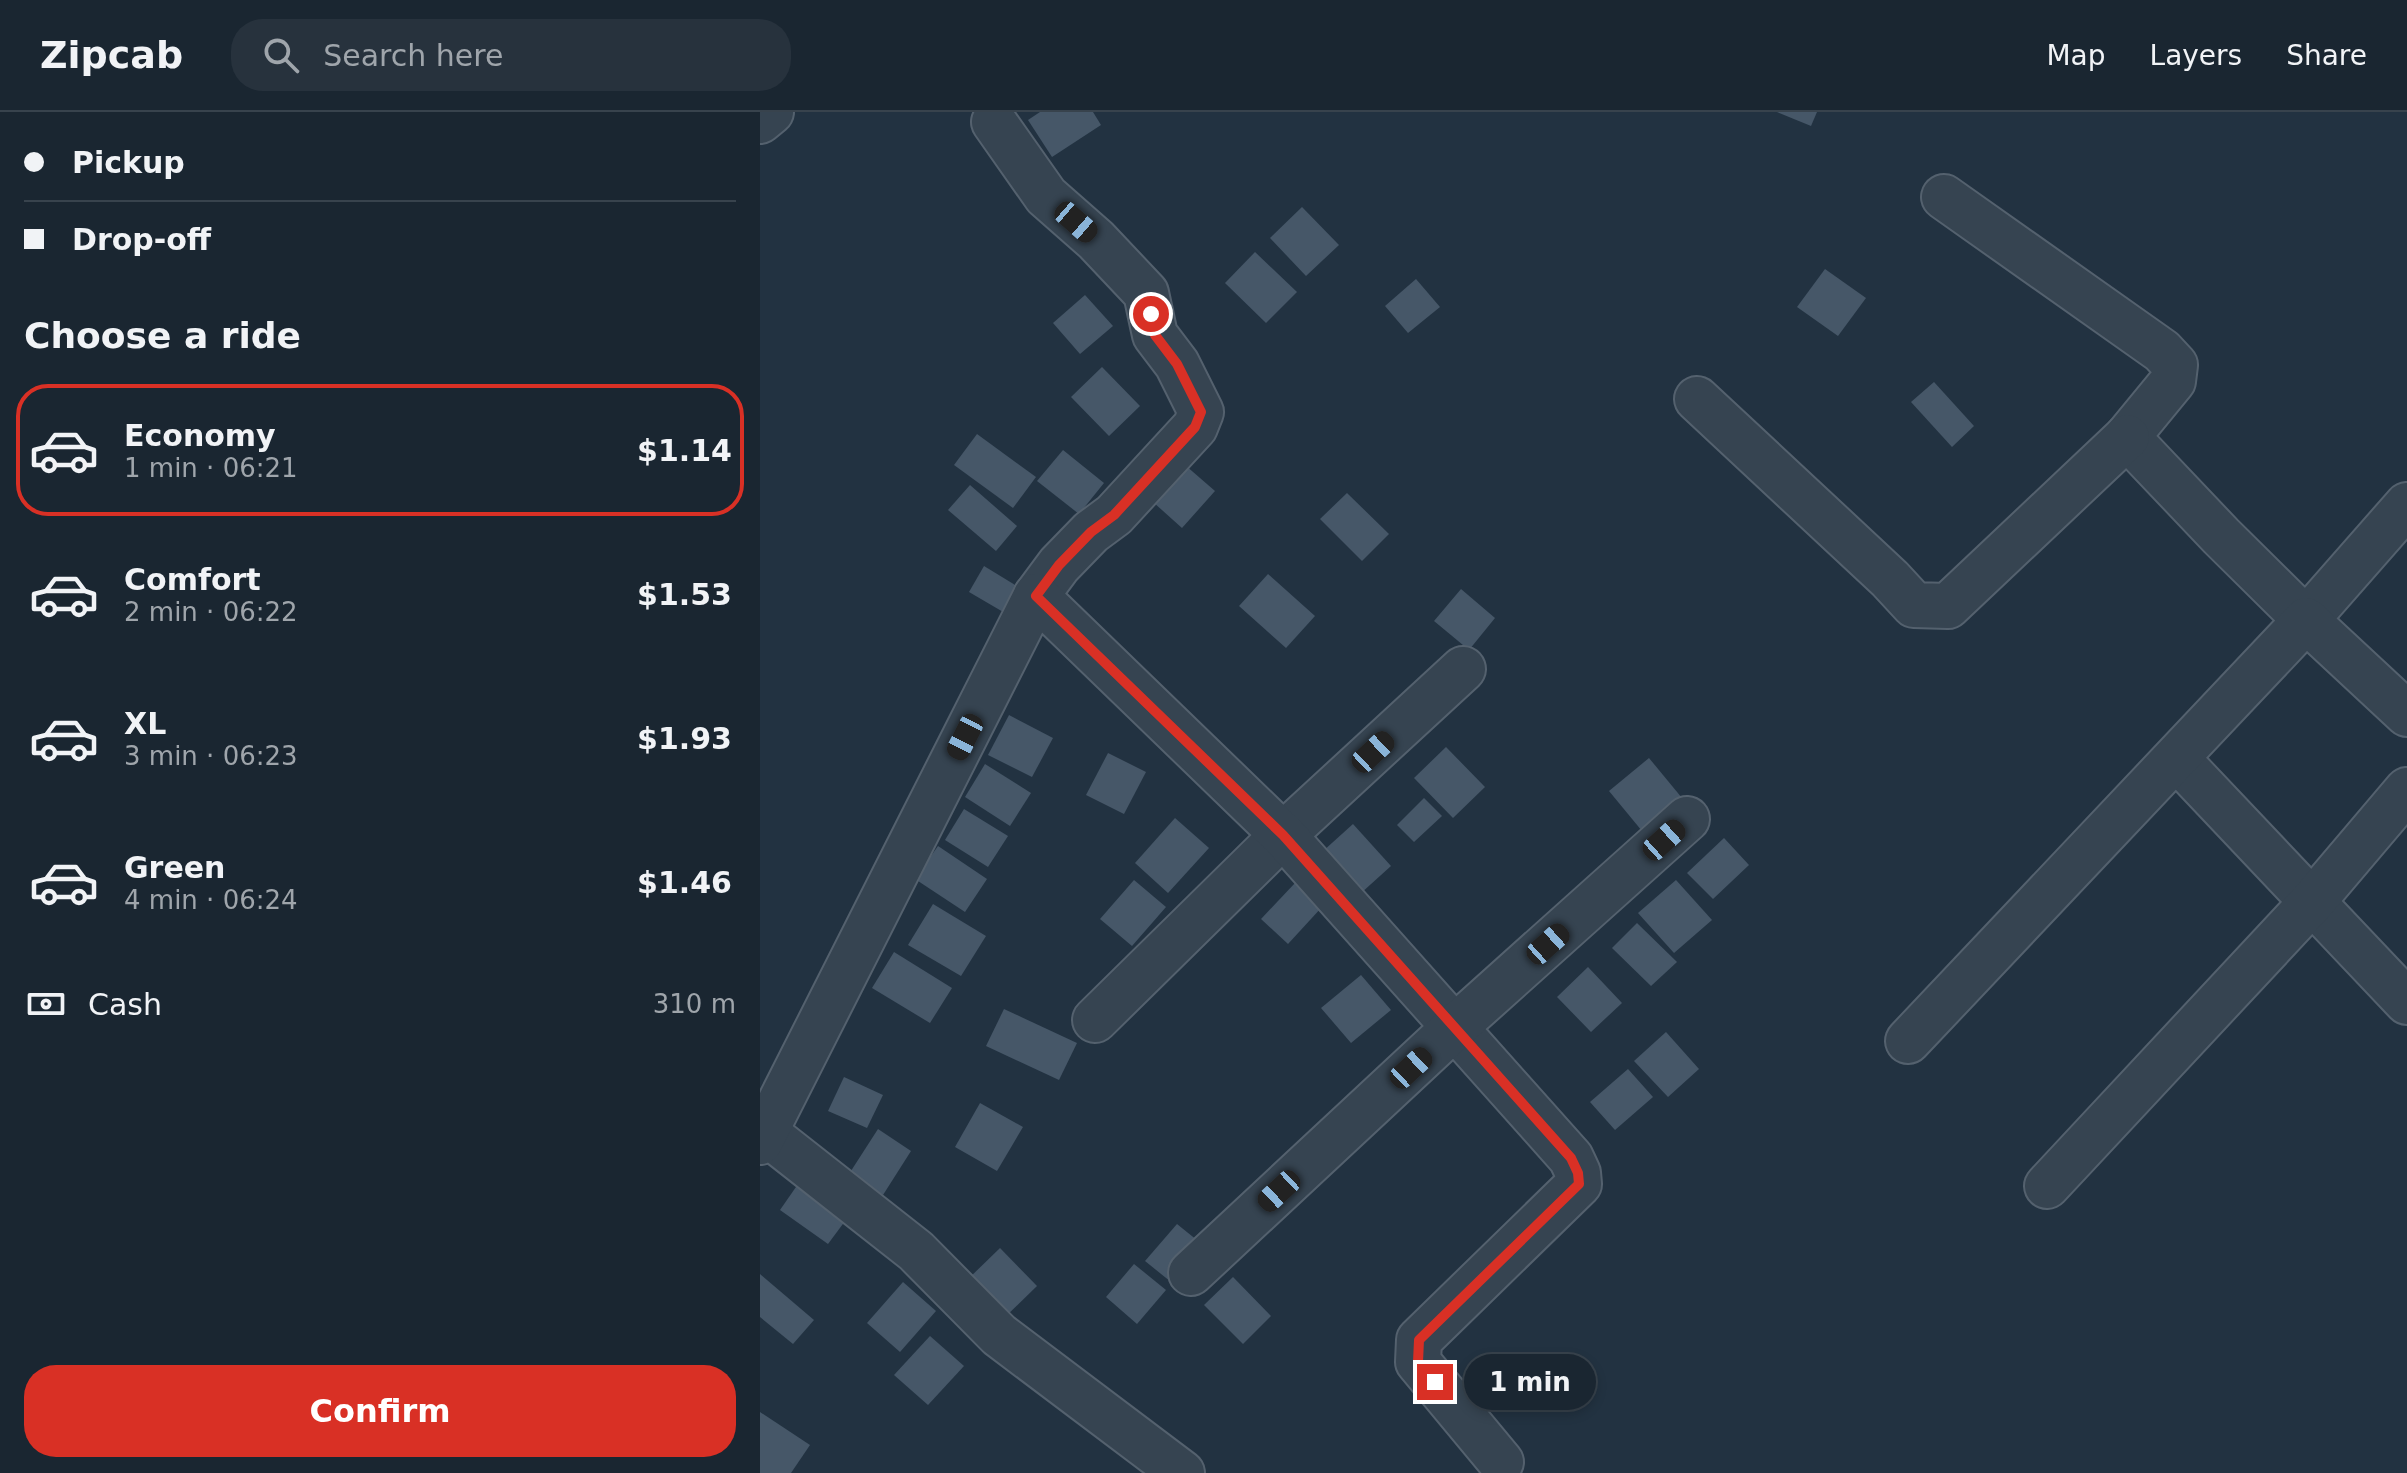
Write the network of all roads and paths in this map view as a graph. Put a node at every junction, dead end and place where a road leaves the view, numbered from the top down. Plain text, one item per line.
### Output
1 (771, 112) edge
2 (760, 121) edge
3 (994, 122) dead end
4 (1944, 197) dead end
5 (1697, 399) dead end
6 (2127, 437) junction
7 (2407, 505) edge
8 (1036, 596) junction
9 (2306, 620) junction
10 (1463, 669) dead end
11 (2407, 714) edge
12 (2177, 759) junction
13 (2407, 790) edge
14 (1687, 819) dead end
15 (1283, 835) junction
16 (2312, 902) junction
17 (2407, 1002) edge
18 (1095, 1020) dead end
19 (1455, 1027) junction
20 (1908, 1041) dead end
21 (763, 1138) edge
22 (2047, 1186) dead end
23 (1191, 1273) dead end
24 (1501, 1462) dead end
25 (1182, 1473) edge

1 - 2 street
3 - 8 street
4 - 6 street
5 - 6 street
6 - 9 street
7 - 9 street
8 - 15 street
8 - 21 street
9 - 11 street
9 - 12 street
10 - 15 street
12 - 16 street
12 - 20 street
13 - 16 street
14 - 19 street
15 - 18 street
15 - 19 street
16 - 17 street
16 - 22 street
19 - 23 street
19 - 24 street
21 - 25 street

